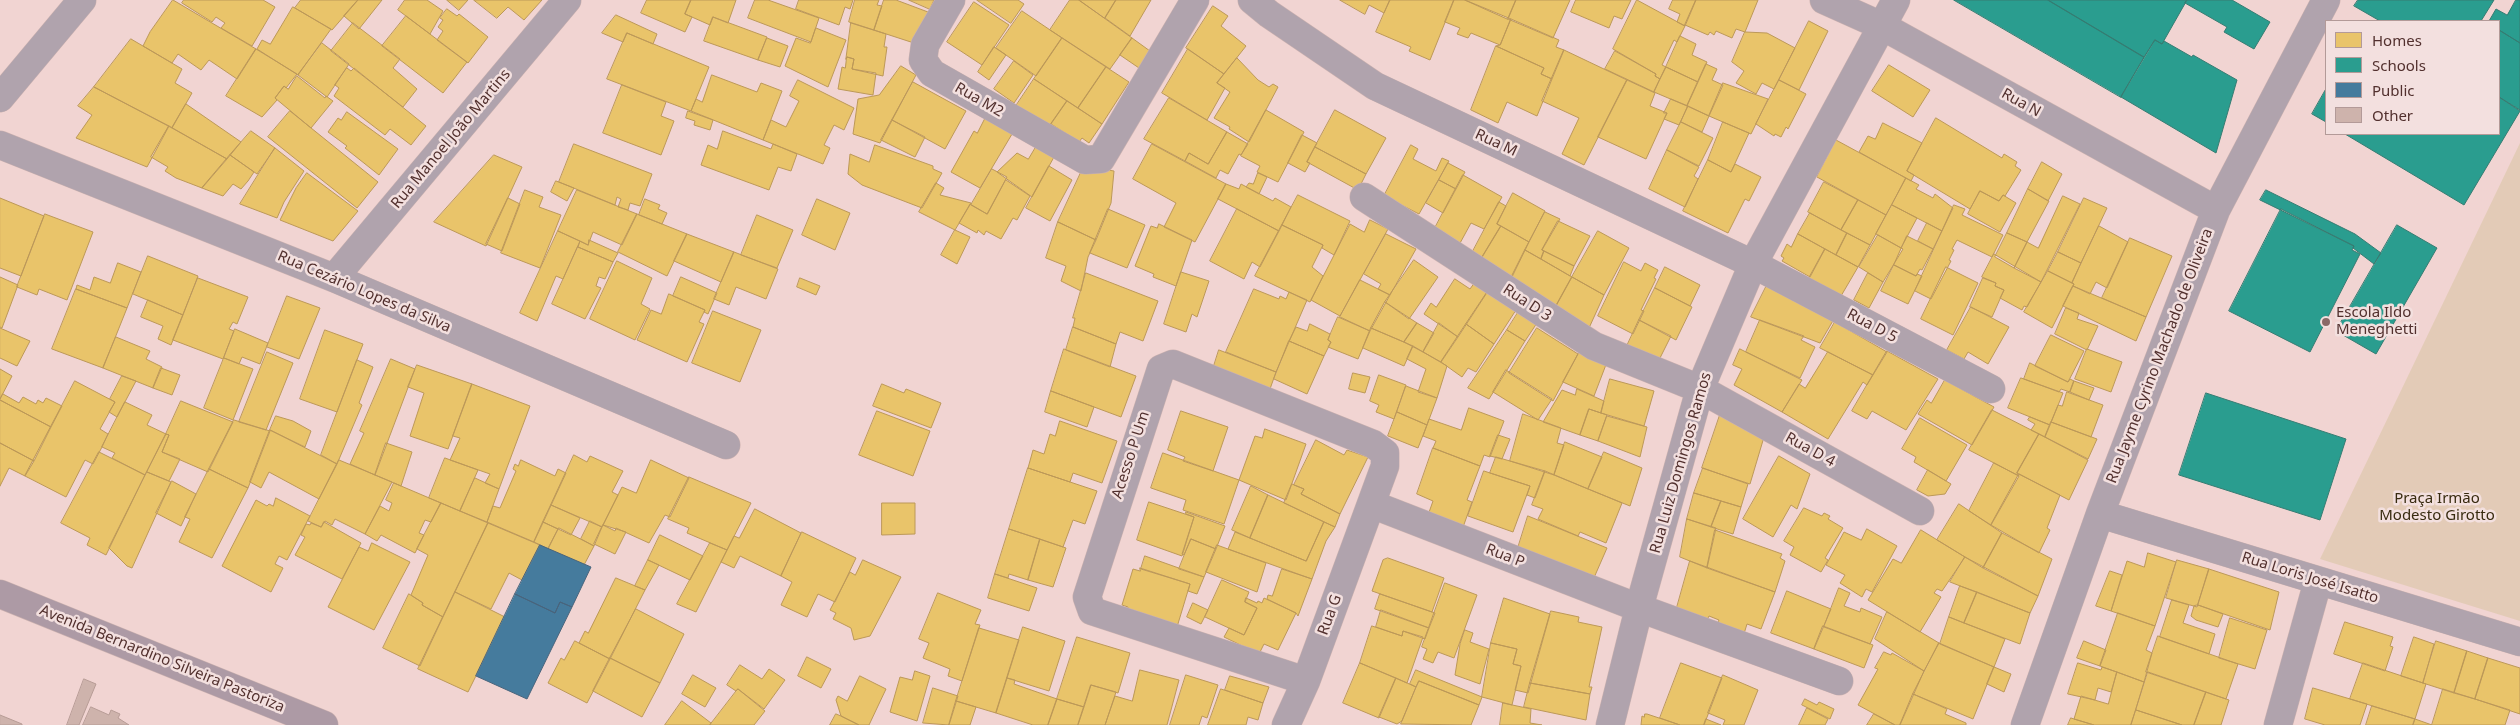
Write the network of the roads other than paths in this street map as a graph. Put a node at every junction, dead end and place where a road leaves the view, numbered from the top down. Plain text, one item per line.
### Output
1 (82, 0) edge
2 (567, 0) edge
3 (950, 0) edge
4 (1195, 0) edge
5 (1252, 0) edge
6 (1824, 0) edge
7 (1896, 0) edge
8 (2326, 0) edge
9 (1882, 26) junction
10 (0, 98) edge
11 (0, 145) edge
12 (1364, 197) dead end
13 (2216, 210) junction
14 (1754, 264) junction
15 (334, 278) junction
16 (1700, 389) junction
17 (1991, 389) dead end
18 (726, 445) dead end
19 (1370, 504) junction
20 (1920, 511) dead end
21 (2100, 514) junction
22 (2318, 581) junction
23 (0, 594) edge
24 (1639, 608) junction
25 (2520, 642) edge
26 (1306, 681) junction
27 (1839, 681) dead end
28 (324, 725) edge
29 (1286, 725) edge
30 (1610, 725) edge
31 (2025, 725) edge
32 (2278, 725) edge

1 - 10 street
2 - 15 street, Rua Manoel João Martins
3 - 4 street, Rua M2
5 - 14 street, Rua M
6 - 9 street, Rua N
7 - 9 street, Rua Luiz Domingos Ramos
8 - 13 street, Rua Jayme Cyrino Machado de Oliveira
9 - 13 street, Rua N
9 - 14 street, Rua Luiz Domingos Ramos
11 - 15 street, Rua Cezário Lopes da Silva
12 - 16 street, Rua D 3
13 - 21 street, Rua Jayme Cyrino Machado de Oliveira
14 - 16 street, Rua Luiz Domingos Ramos
14 - 17 street, Rua D 5
15 - 18 street, Rua Cezário Lopes da Silva
16 - 20 street, Rua D 4
16 - 24 street, Rua Luiz Domingos Ramos
19 - 24 street, Rua P
19 - 26 street, Rua G
19 - 26 street, Acesso P Um
21 - 22 street, Rua Loris José Isatto
21 - 31 street, Rua Jayme Cyrino Machado de Oliveira
22 - 25 street, Rua Loris José Isatto
22 - 32 street
23 - 28 main road, Avenida Bernardino Silveira Pastoriza
24 - 27 street, Rua P
24 - 30 street, Rua Luiz Domingos Ramos
26 - 29 street, Rua G

